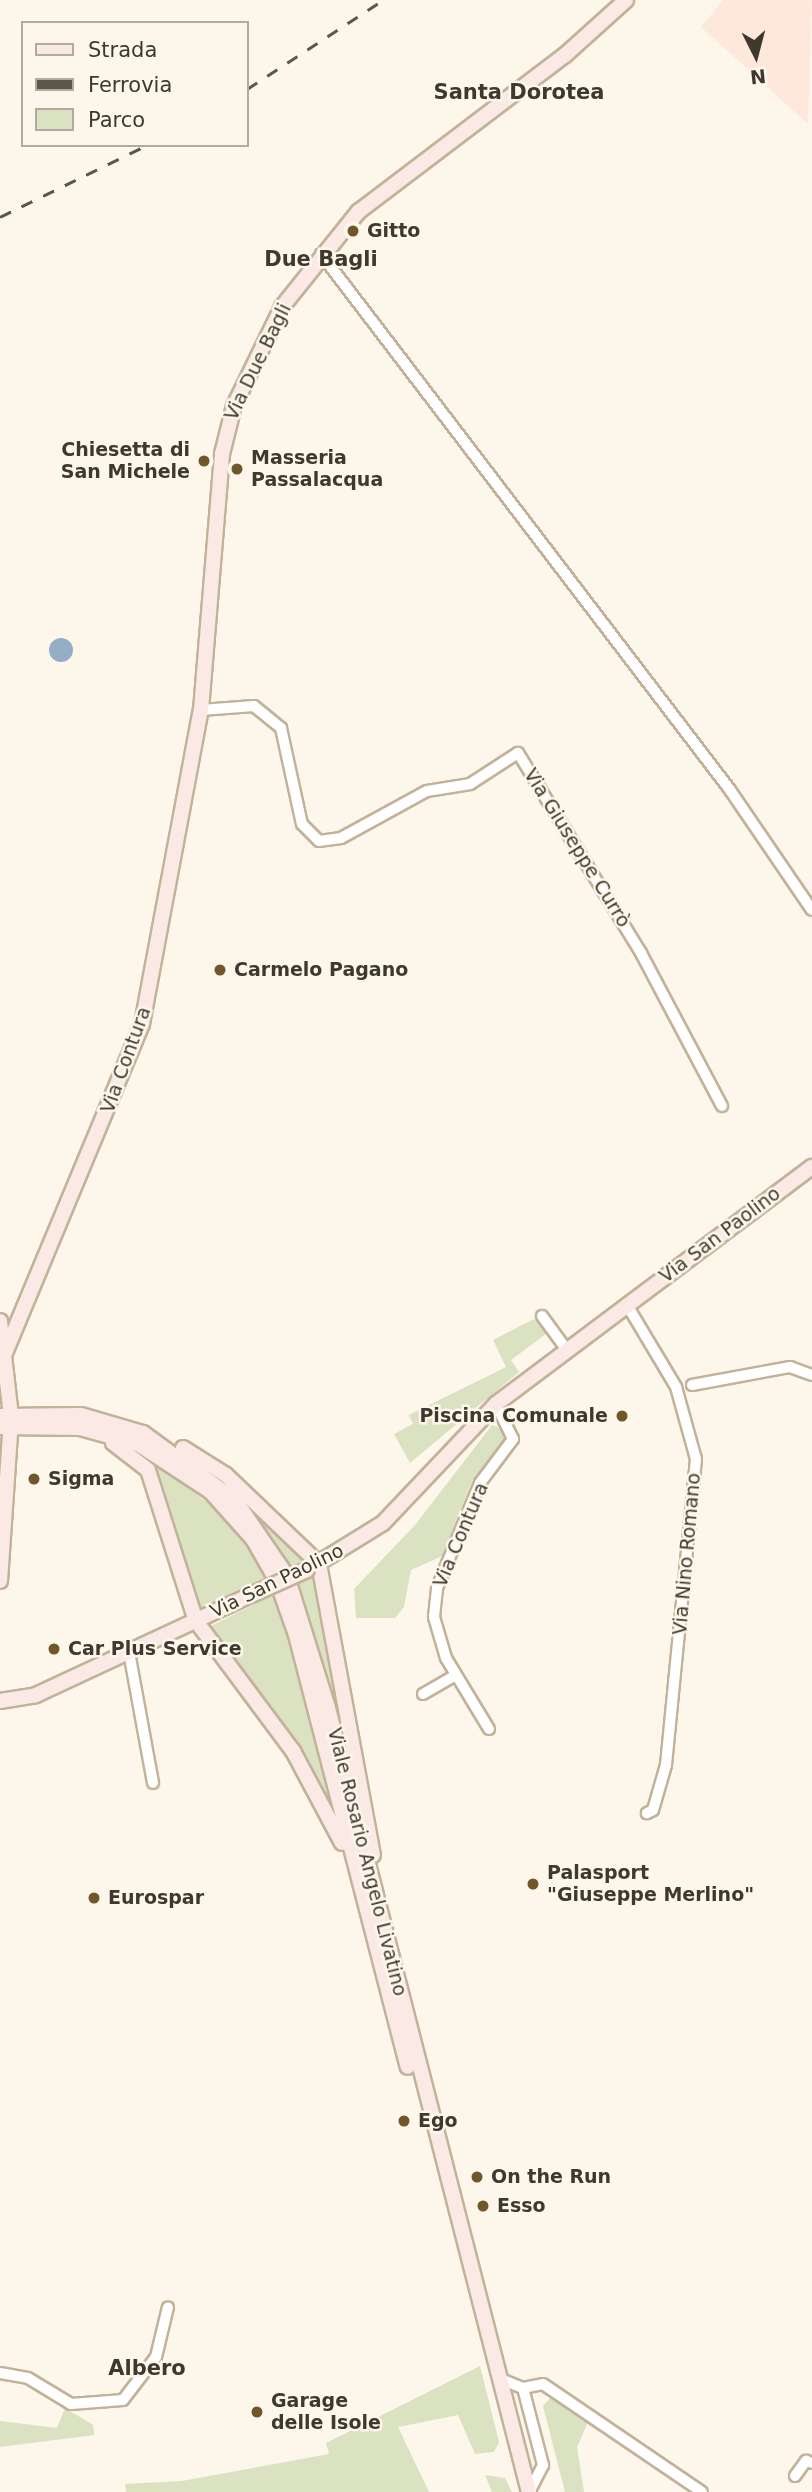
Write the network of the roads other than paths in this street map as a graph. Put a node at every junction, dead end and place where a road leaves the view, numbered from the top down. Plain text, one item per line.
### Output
1 (626, 0) edge
2 (321, 254) junction
3 (201, 710) junction
4 (812, 910) edge
5 (722, 1106) dead end
6 (812, 1167) edge
7 (627, 1305) junction
8 (542, 1316) dead end
9 (0, 1321) edge
10 (567, 1350) junction
11 (5, 1353) junction
12 (812, 1375) edge
13 (692, 1385) dead end
14 (496, 1404) junction
15 (5, 1412) edge
16 (80, 1428) junction
17 (5, 1431) edge
18 (143, 1433) junction
19 (313, 1567) junction
20 (0, 1581) edge
21 (196, 1621) junction
22 (129, 1652) junction
23 (456, 1675) junction
24 (423, 1694) dead end
25 (0, 1701) edge
26 (489, 1728) dead end
27 (153, 1783) dead end
28 (646, 1813) dead end
29 (380, 1938) junction
30 (168, 2307) dead end
31 (0, 2373) edge
32 (498, 2378) junction
33 (523, 2388) junction
34 (812, 2463) edge
35 (795, 2476) dead end
36 (519, 2492) edge
37 (528, 2492) edge
38 (702, 2492) edge

1 - 2 street, Via Due Bagli
2 - 3 street, Via Due Bagli
2 - 4 street
3 - 5 street, Via Giuseppe Currò
3 - 11 street, Via Contura
6 - 7 street, Via San Paolino
7 - 10 street, Via San Paolino
7 - 28 street, Via Nino Romano
8 - 10 street
9 - 11 street
10 - 14 street, Via San Paolino
11 - 15 street
12 - 13 street
14 - 19 street, Via San Paolino
14 - 23 street, Via Contura
15 - 18 street, Viale Rosario Angelo Livatino
16 - 17 street, Viale Rosario Angelo Livatino
16 - 21 street
16 - 29 street, Viale Rosario Angelo Livatino
17 - 20 street
18 - 19 street
18 - 29 street, Viale Rosario Angelo Livatino
19 - 21 street, Via San Paolino, bridge
19 - 29 street
21 - 22 street, Via San Paolino
21 - 29 street
22 - 25 street, Via San Paolino
22 - 27 street
23 - 24 street
23 - 26 street, Via Contura
29 - 32 street, Viale Rosario Angelo Livatino
29 - 36 street, Viale Rosario Angelo Livatino
30 - 31 street
32 - 33 street
32 - 37 street, Viale Rosario Angelo Livatino
33 - 37 street
33 - 38 street
34 - 35 street

